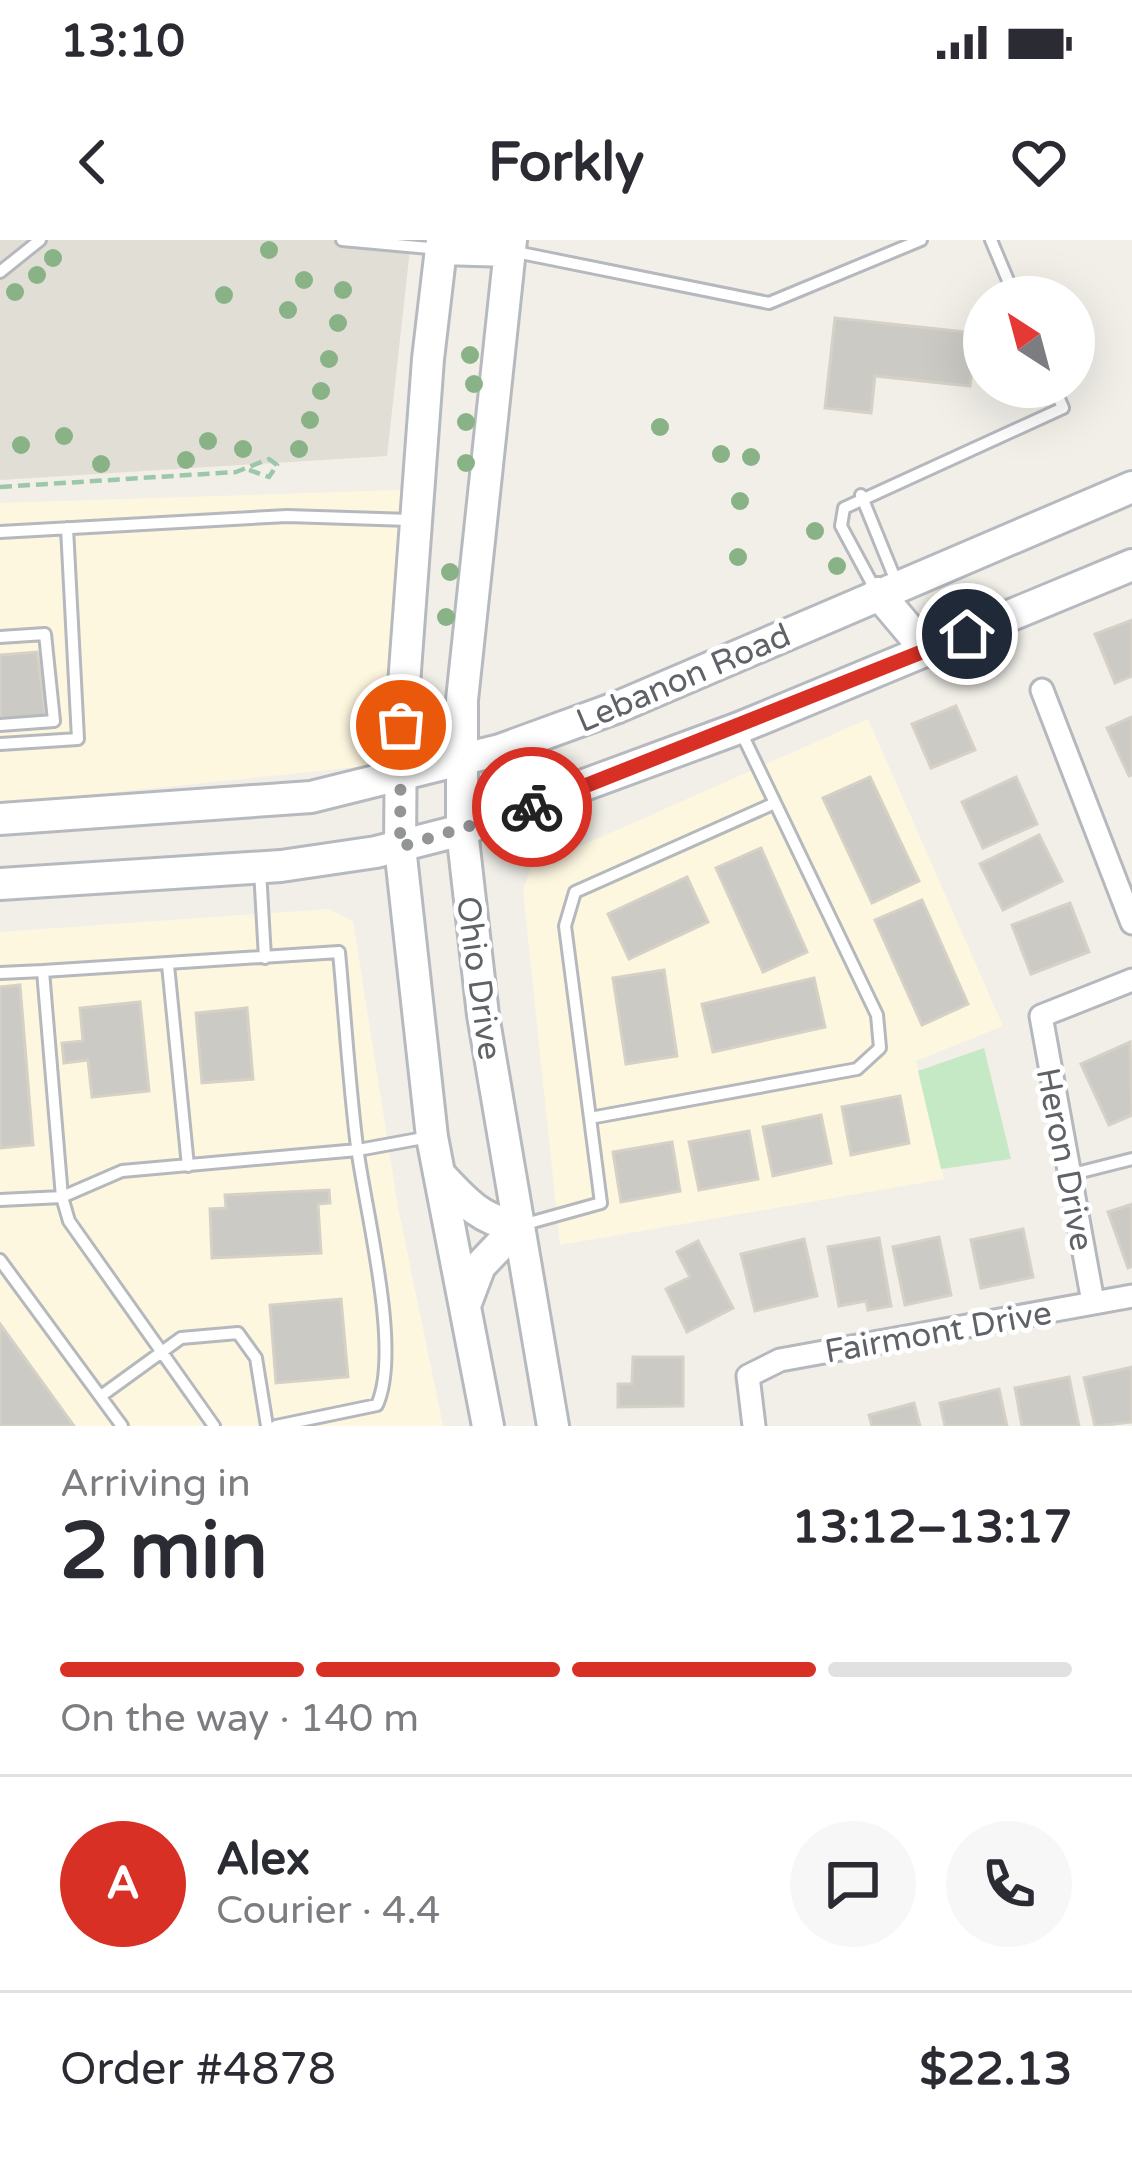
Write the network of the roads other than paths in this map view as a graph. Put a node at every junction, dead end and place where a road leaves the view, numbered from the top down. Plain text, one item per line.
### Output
1 (40, 240) edge
2 (342, 240) edge
3 (921, 240) edge
4 (991, 240) edge
5 (442, 245) edge
6 (510, 246) edge
7 (0, 272) edge
8 (1006, 276) edge
9 (1063, 408) edge
10 (1132, 487) edge
11 (861, 496) junction
12 (416, 520) junction
13 (68, 528) junction
14 (0, 532) edge
15 (1132, 565) edge
16 (888, 589) junction
17 (0, 638) edge
18 (927, 651) junction
19 (1042, 691) dead end
20 (0, 725) edge
21 (739, 728) junction
22 (0, 745) edge
23 (463, 760) junction
24 (401, 778) junction
25 (775, 803) junction
26 (0, 819) edge
27 (462, 830) junction
28 (400, 847) junction
29 (260, 867) junction
30 (0, 884) edge
31 (1132, 923) edge
32 (265, 958) junction
33 (168, 965) junction
34 (44, 971) junction
35 (0, 973) edge
36 (1132, 980) edge
37 (590, 1118) junction
38 (432, 1137) junction
39 (358, 1150) junction
40 (1132, 1159) edge
41 (188, 1166) junction
42 (440, 1175) junction
43 (1069, 1175) junction
44 (62, 1197) junction
45 (0, 1200) edge
46 (518, 1226) junction
47 (0, 1260) edge
48 (1132, 1296) edge
49 (1093, 1302) junction
50 (466, 1303) junction
51 (162, 1352) junction
52 (100, 1396) junction
53 (122, 1426) edge
54 (214, 1426) edge
55 (271, 1426) edge
56 (488, 1426) edge
57 (553, 1426) edge
58 (754, 1426) edge

1 - 7 lane
2 - 5 lane
3 - 6 lane
4 - 8 lane
5 - 6 main road
5 - 12 main road, Ohio Drive
6 - 23 main road, Ohio Drive
9 - 11 lane
10 - 16 main road, Lebanon Road
11 - 16 lane
11 - 16 lane
12 - 13 lane
12 - 24 main road, Ohio Drive
13 - 14 lane
13 - 22 lane
15 - 18 main road, Lebanon Road
16 - 18 main road
16 - 23 main road, Lebanon Road
17 - 20 lane
18 - 21 main road, Lebanon Road
19 - 31 street
21 - 25 lane
21 - 27 main road, Lebanon Road
23 - 24 main road, Lebanon Road
23 - 27 main road, Ohio Drive
24 - 26 main road, Lebanon Road
24 - 28 main road, Ohio Drive
25 - 37 lane
25 - 37 lane
27 - 28 main road, Lebanon Road
27 - 46 main road, Ohio Drive
28 - 29 main road, Lebanon Road
28 - 38 main road, Ohio Drive
29 - 30 main road, Lebanon Road
29 - 32 lane
32 - 33 lane
32 - 39 lane
33 - 34 lane
33 - 41 lane
34 - 35 lane
34 - 44 lane
36 - 43 street, Heron Drive
37 - 46 lane
38 - 39 lane
38 - 42 main road, Ohio Drive
39 - 41 lane
39 - 55 lane
40 - 43 lane
41 - 44 lane
42 - 46 main road
42 - 50 main road, Ohio Drive
43 - 49 street, Heron Drive
44 - 45 lane
44 - 51 lane
46 - 50 main road
46 - 57 main road, Ohio Drive
47 - 52 lane
48 - 49 street, Fairmont Drive
49 - 58 street, Fairmont Drive
50 - 56 main road, Ohio Drive
51 - 52 lane
51 - 54 lane
51 - 55 lane
52 - 53 lane

